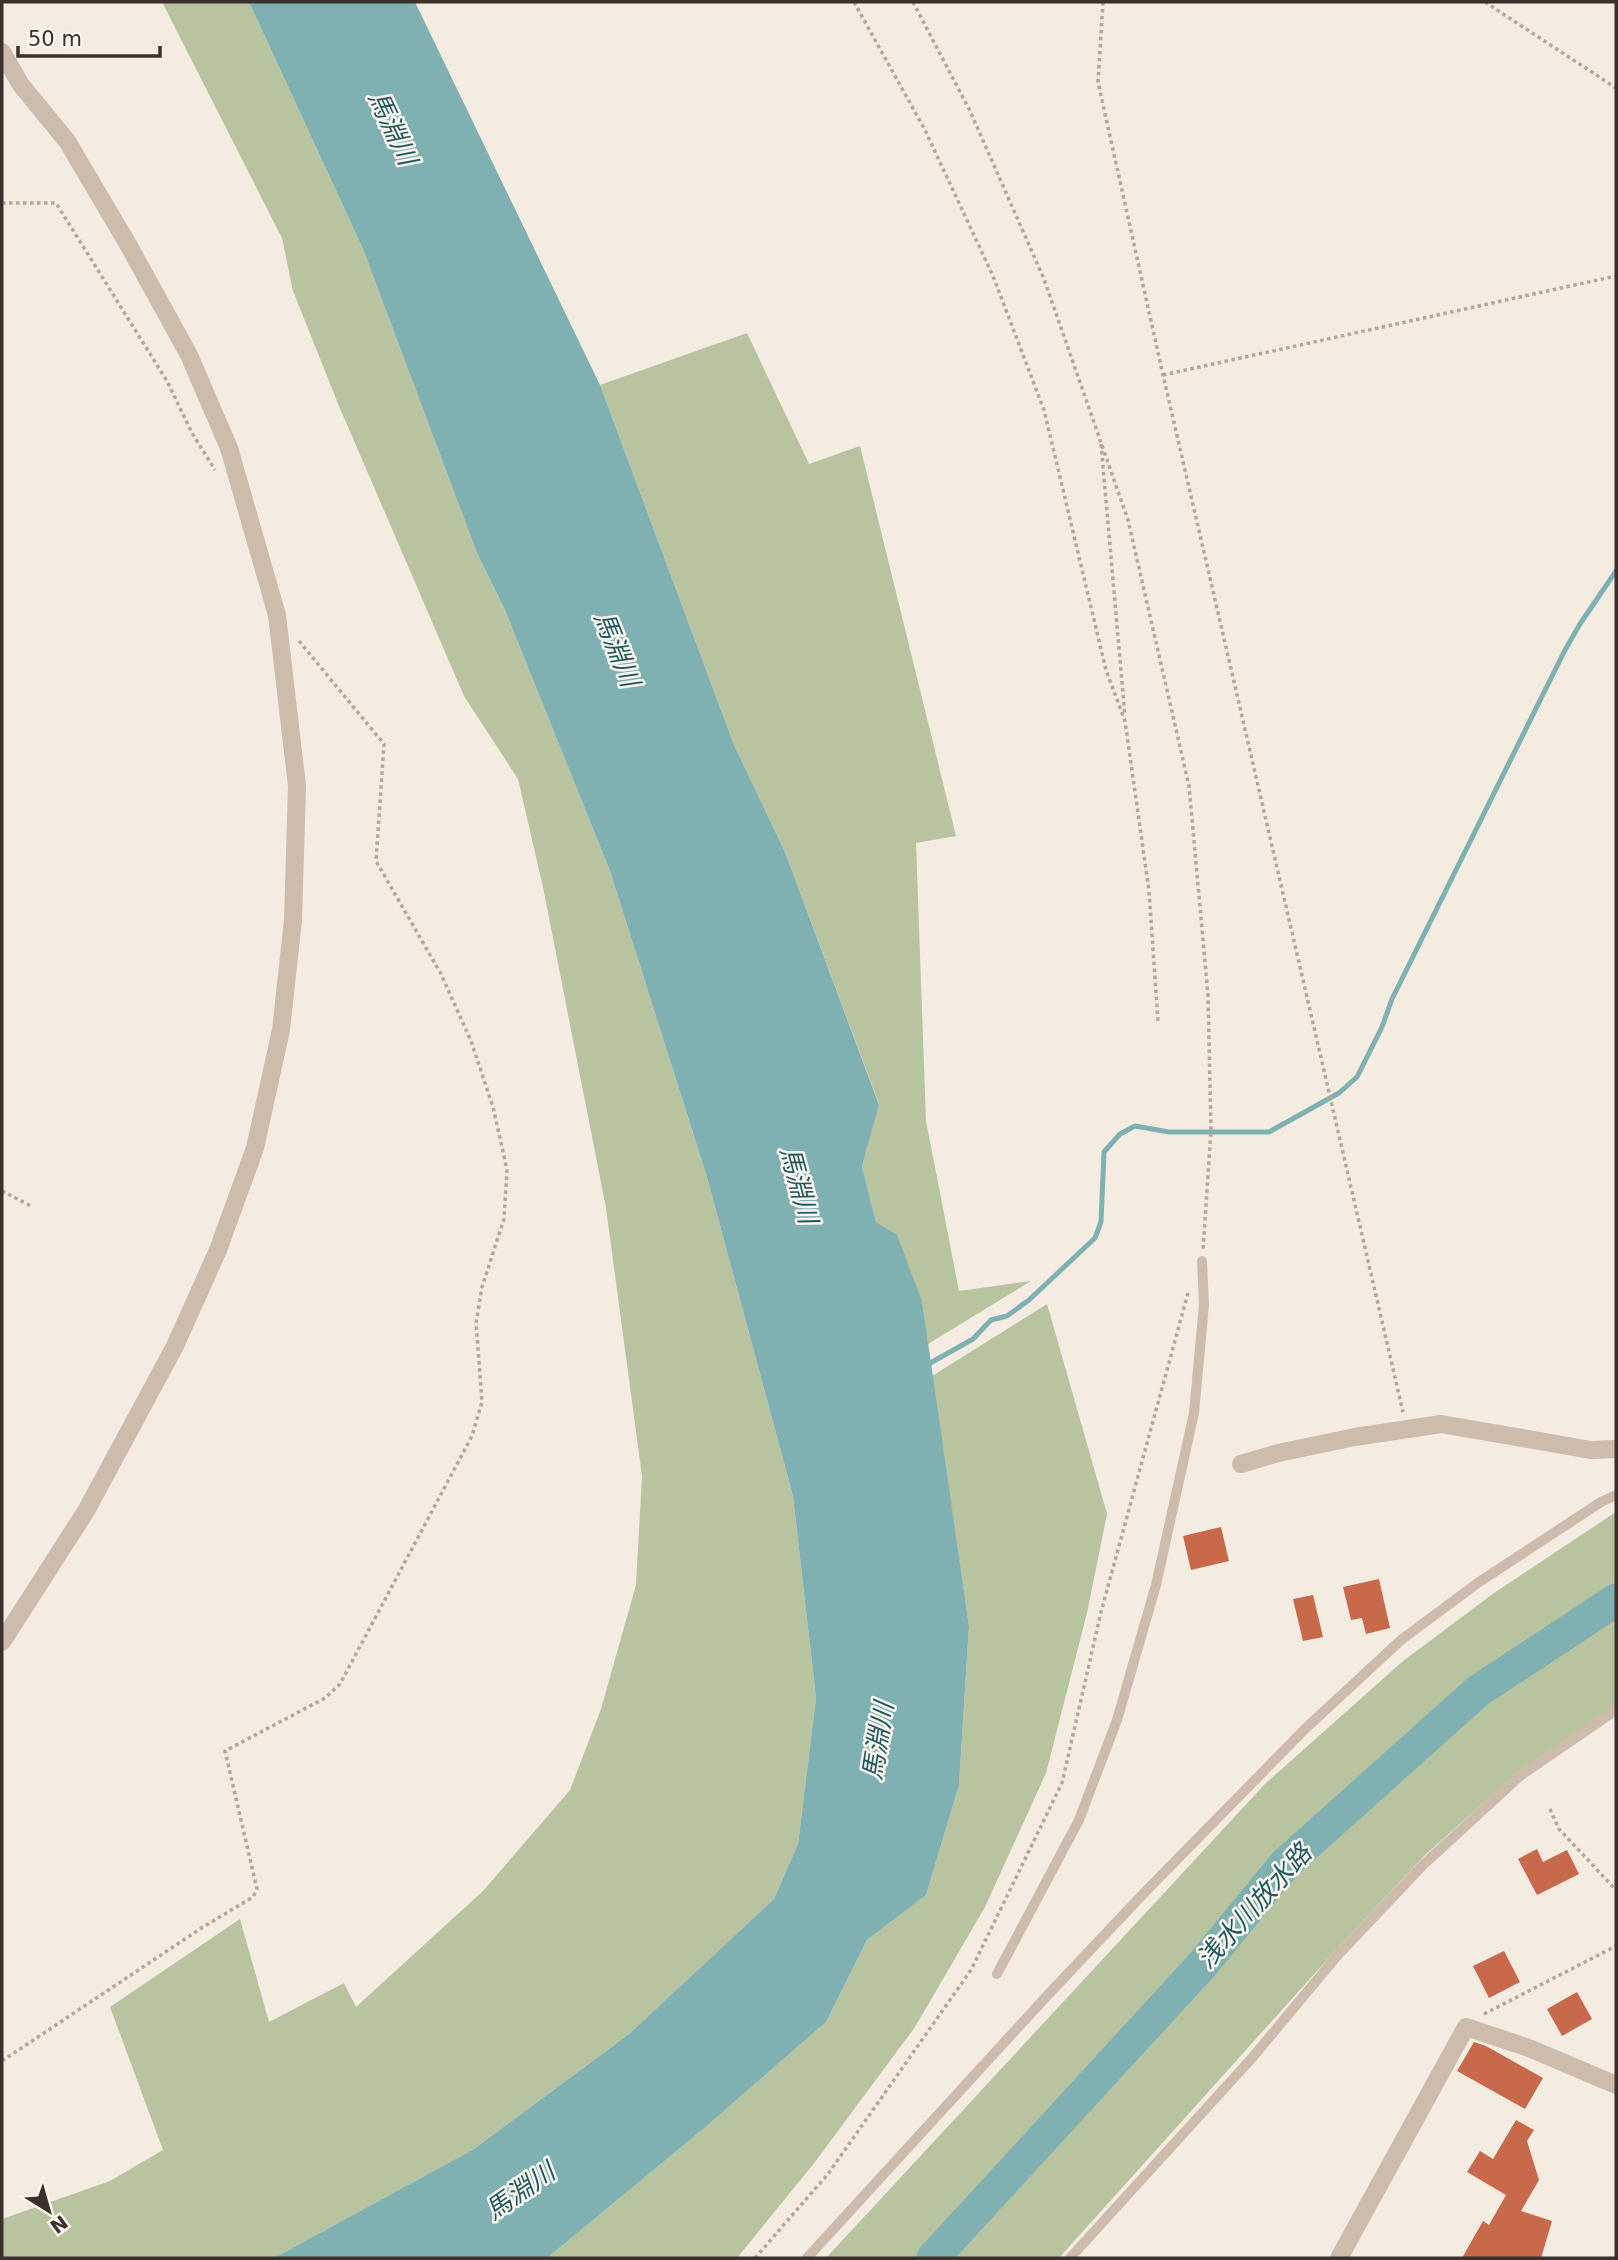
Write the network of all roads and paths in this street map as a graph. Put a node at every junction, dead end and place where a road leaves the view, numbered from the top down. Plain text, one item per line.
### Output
1 (854, 2) edge
2 (913, 2) edge
3 (1103, 2) edge
4 (1485, 2) edge
5 (2, 52) edge
6 (1616, 88) edge
7 (2, 203) edge
8 (1616, 276) edge
9 (1163, 375) junction
10 (1101, 438) junction
11 (220, 478) dead end
12 (278, 615) junction
13 (1125, 721) junction
14 (1158, 1021) dead end
15 (2, 1191) edge
16 (33, 1207) dead end
17 (1202, 1261) joint
18 (1188, 1292) dead end
19 (1407, 1428) junction
20 (1616, 1449) edge
21 (1241, 1464) dead end
22 (1616, 1494) edge
23 (2, 1642) edge
24 (1616, 1710) edge
25 (1550, 1809) dead end
26 (1616, 1889) edge
27 (1616, 1946) edge
28 (997, 1974) dead end
29 (1466, 2027) junction
30 (2, 2061) edge
31 (1616, 2085) edge
32 (755, 2258) edge
33 (807, 2258) edge
34 (1069, 2258) edge
35 (1339, 2258) edge

1 - 13 path
2 - 10 path
3 - 9 path
4 - 6 path
5 - 12 street
7 - 11 path
8 - 9 path
9 - 19 path
10 - 13 path
10 - 17 path
12 - 23 street
12 - 30 path
13 - 14 path
15 - 16 path
17 - 28 lane
18 - 32 path
19 - 20 street
19 - 21 street
22 - 33 lane
24 - 34 lane
25 - 26 path
27 - 29 path
29 - 31 street
29 - 35 street

